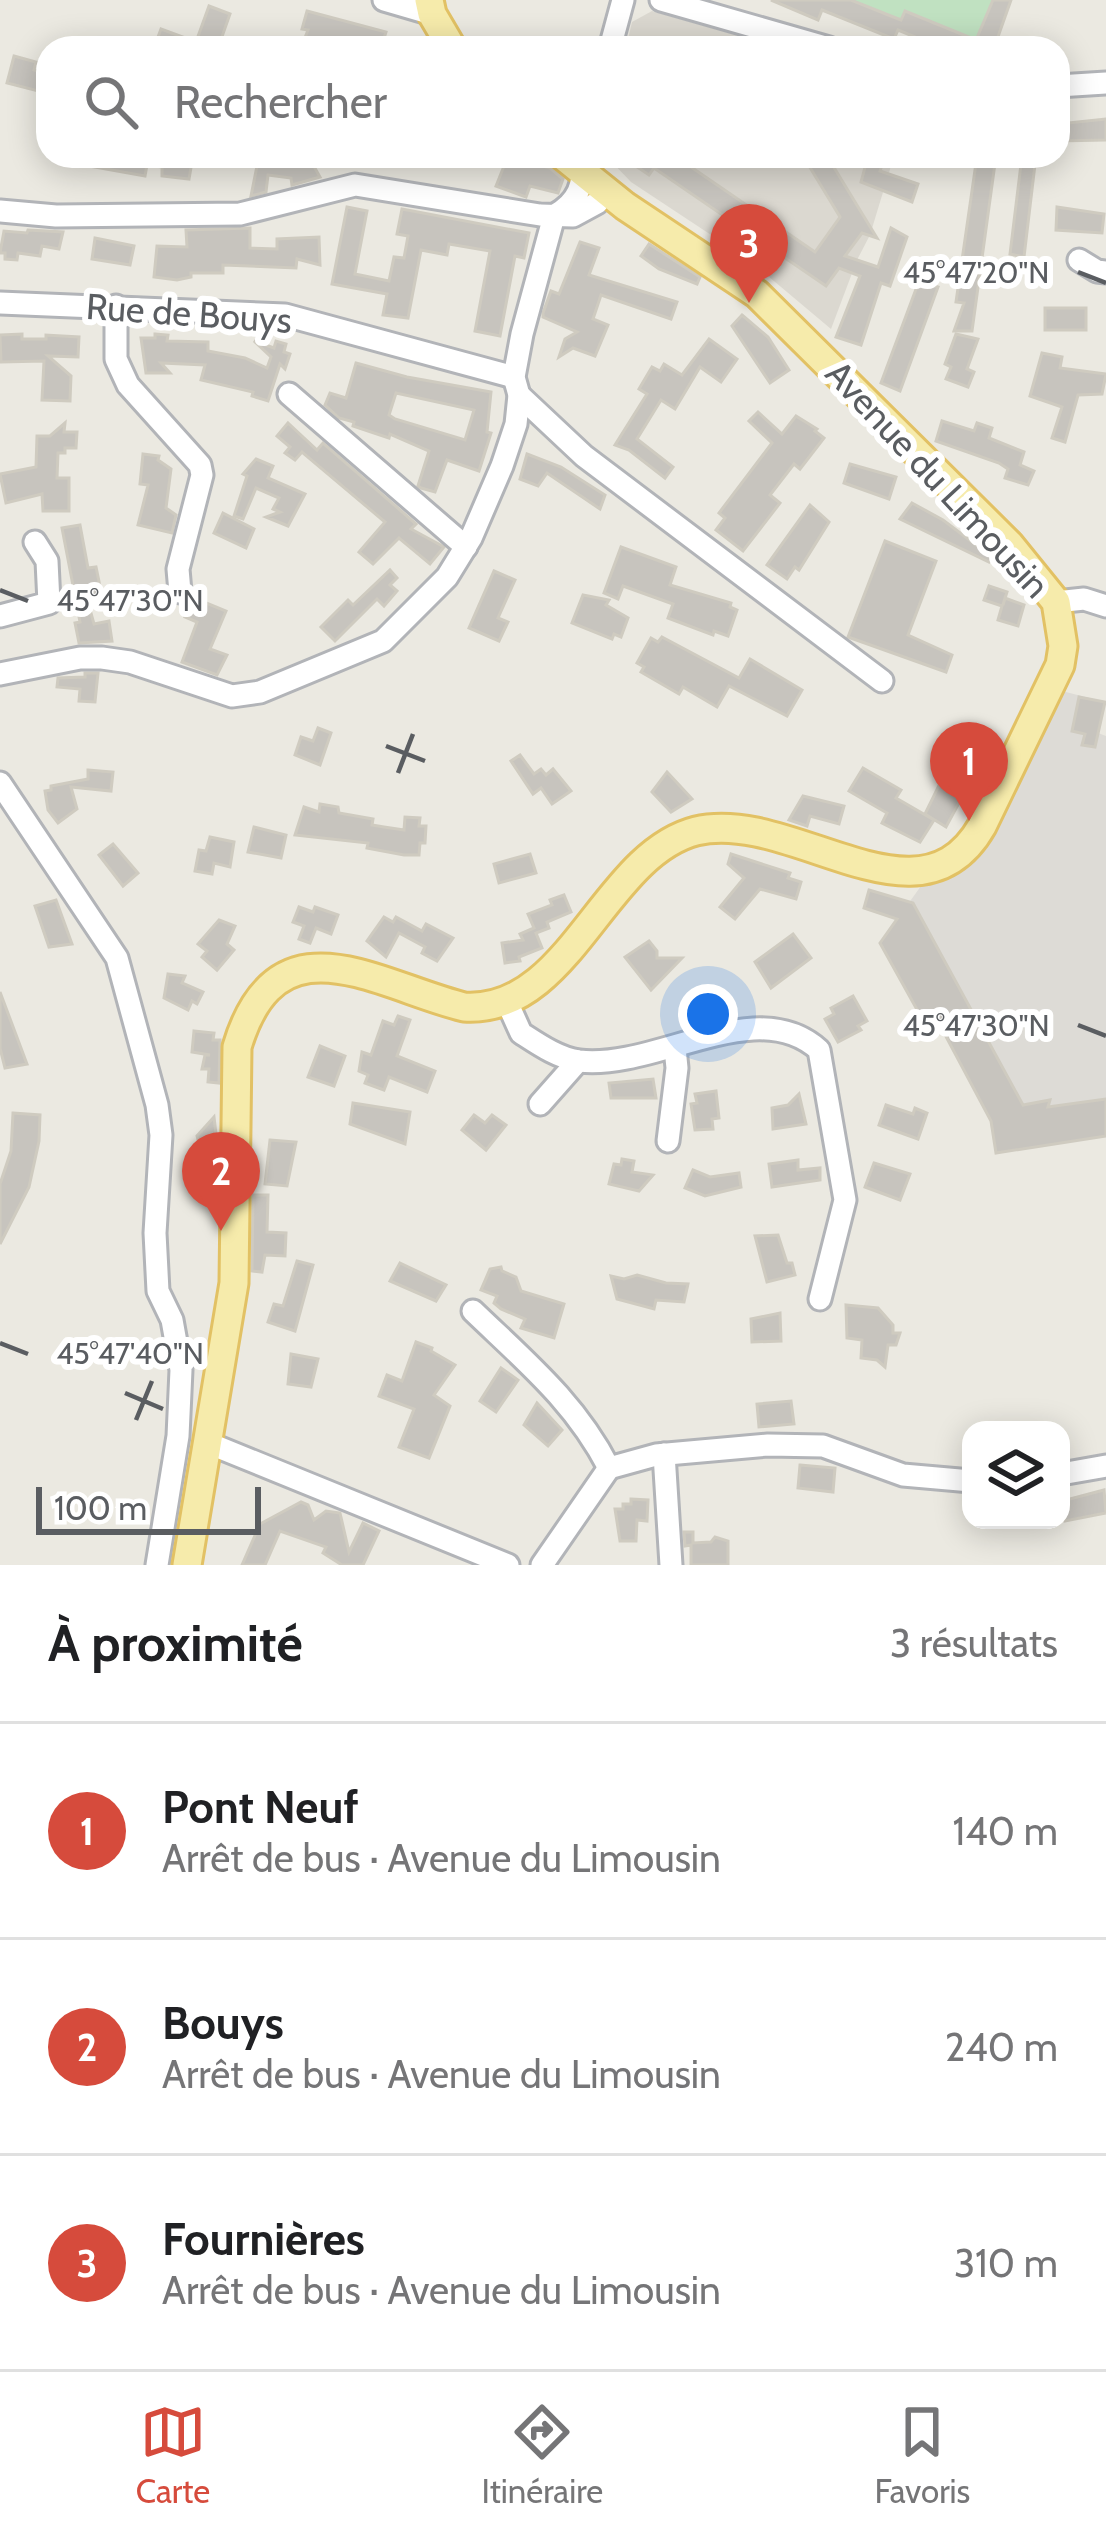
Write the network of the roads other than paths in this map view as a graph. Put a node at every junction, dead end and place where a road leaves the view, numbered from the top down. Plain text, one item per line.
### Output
1 (384, 0) edge
2 (623, 0) edge
3 (661, 0) edge
4 (431, 7) edge
5 (446, 36) edge
6 (613, 36) edge
7 (787, 36) edge
8 (1106, 83) edge
9 (1070, 85) edge
10 (577, 168) edge
11 (583, 168) edge
12 (606, 192) junction
13 (0, 211) edge
14 (554, 216) junction
15 (1079, 260) dead end
16 (1106, 272) edge
17 (0, 303) edge
18 (116, 307) junction
19 (516, 386) junction
20 (289, 394) dead end
21 (35, 542) dead end
22 (466, 547) junction
23 (179, 592) dead end
24 (1056, 602) junction
25 (1106, 606) edge
26 (0, 616) edge
27 (0, 674) edge
28 (882, 681) dead end
29 (0, 782) edge
30 (507, 1003) junction
31 (675, 1048) junction
32 (578, 1061) junction
33 (540, 1104) dead end
34 (668, 1141) dead end
35 (820, 1299) dead end
36 (473, 1311) dead end
37 (208, 1443) junction
38 (664, 1454) junction
39 (1106, 1466) edge
40 (609, 1468) junction
41 (1070, 1472) edge
42 (962, 1479) edge
43 (157, 1565) edge
44 (188, 1565) edge
45 (508, 1565) edge
46 (542, 1565) edge
47 (671, 1565) edge

1 - 4 street
2 - 6 street
3 - 7 street
4 - 5 main road
8 - 9 street
10 - 14 street
11 - 12 main road, Avenue du Limousin
12 - 14 street
12 - 24 main road, Avenue du Limousin
13 - 14 street
14 - 19 street
15 - 16 street
17 - 18 street, Rue de Bouys
18 - 19 street, Rue de Bouys
18 - 23 street
19 - 22 street
19 - 28 street, Rue de Bouys
20 - 22 street
21 - 26 street
22 - 27 street
24 - 25 street
24 - 30 main road, Avenue du Limousin
29 - 43 street
30 - 32 street
30 - 37 main road
31 - 32 street
31 - 34 street
31 - 35 street
32 - 33 street
36 - 40 street
37 - 44 main road
37 - 45 street
38 - 40 street
38 - 42 street
38 - 47 street
39 - 41 street
40 - 46 street

